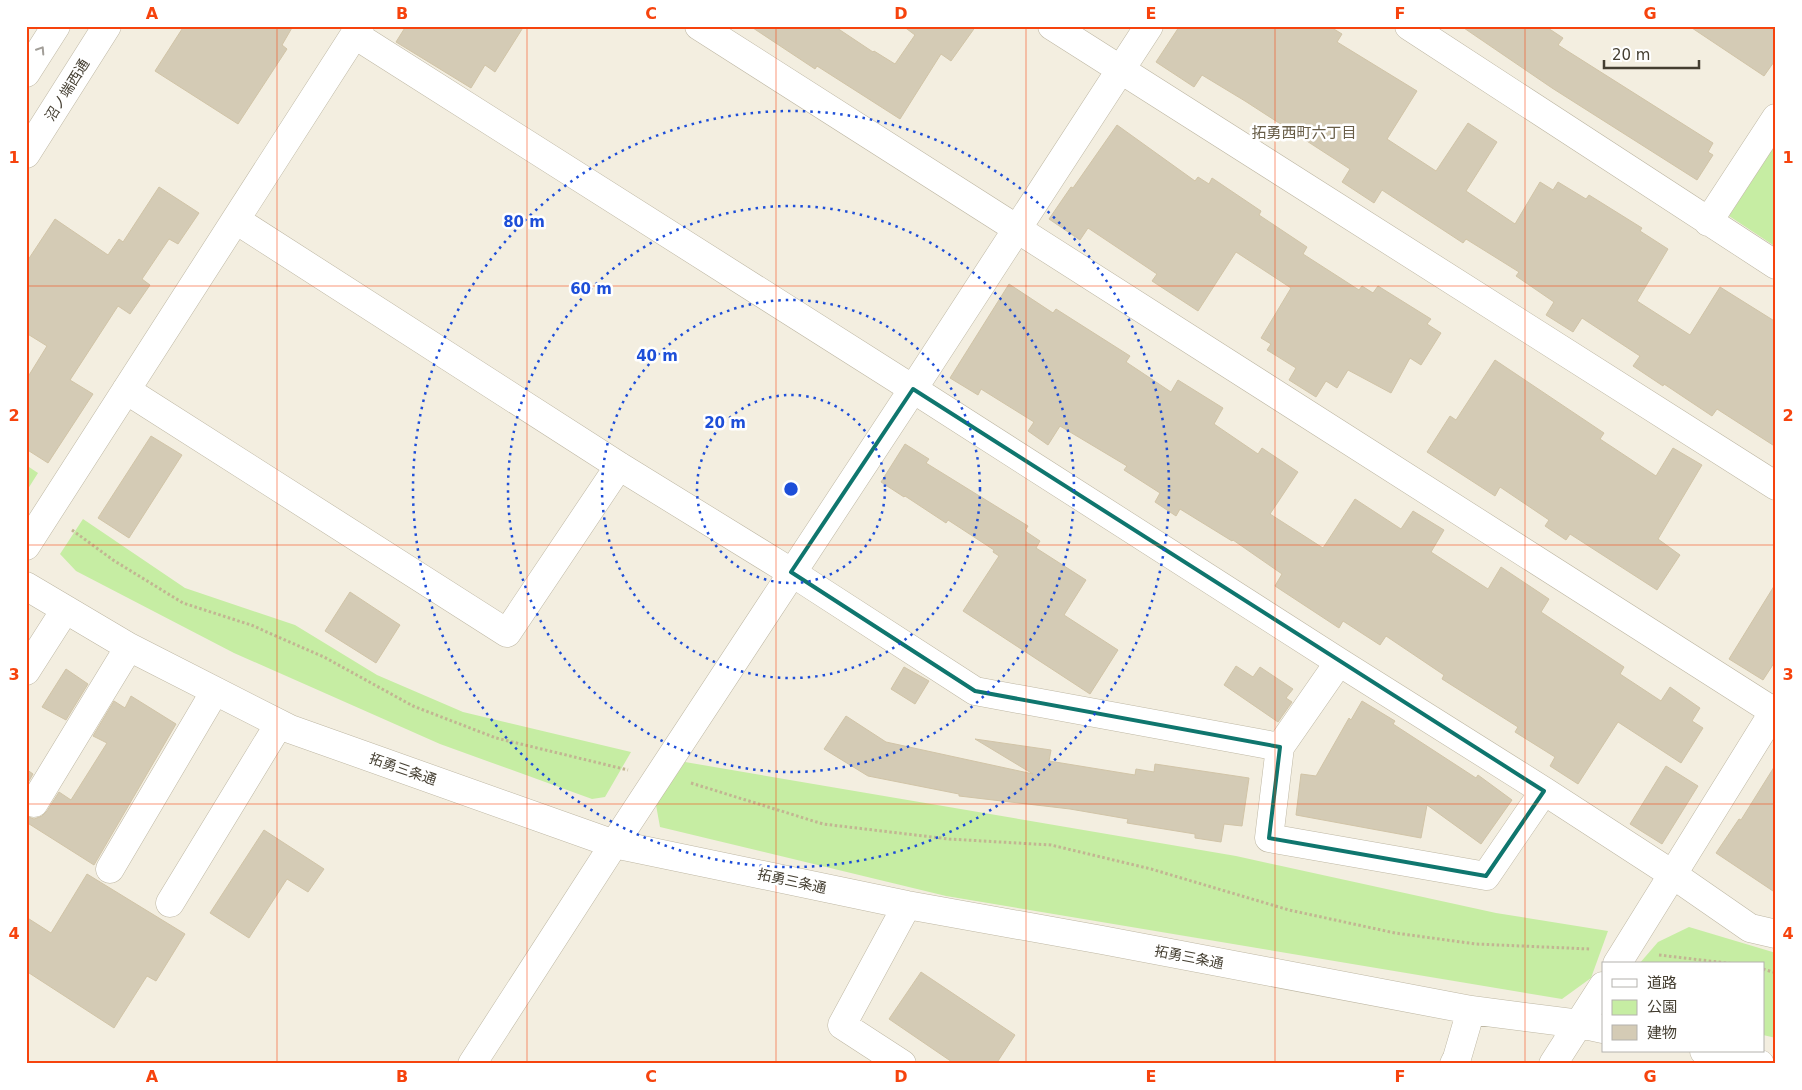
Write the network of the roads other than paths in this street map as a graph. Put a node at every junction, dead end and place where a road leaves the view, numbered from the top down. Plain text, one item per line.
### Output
1 (56, 26) edge
2 (107, 26) edge
3 (699, 26) edge
4 (1052, 26) edge
5 (1149, 26) edge
6 (1409, 26) edge
7 (358, 30) edge
8 (1121, 70) junction
9 (26, 73) edge
10 (1776, 118) edge
11 (26, 154) edge
12 (236, 220) junction
13 (1708, 222) junction
14 (1016, 230) junction
15 (1776, 266) edge
16 (913, 389) junction
17 (126, 390) junction
18 (619, 466) junction
19 (1776, 486) edge
20 (26, 546) edge
21 (791, 572) junction
22 (26, 586) edge
23 (65, 610) junction
24 (129, 647) junction
25 (1339, 662) junction
26 (26, 671) edge
27 (214, 691) junction
28 (1775, 711) edge
29 (279, 724) junction
30 (1280, 747) junction
31 (1544, 791) junction
32 (34, 803) dead end
33 (614, 844) junction
34 (110, 869) dead end
35 (1672, 874) junction
36 (170, 903) dead end
37 (907, 905) junction
38 (1776, 934) edge
39 (1621, 957) edge
40 (1602, 990) edge
41 (1470, 1010) junction
42 (1592, 1026) edge
43 (1708, 1052) edge
44 (472, 1064) edge
45 (902, 1064) edge
46 (1454, 1064) edge
47 (1553, 1064) edge
48 (1760, 1064) edge

9 -> 1 street
2 - 11 street, 沼ノ端西通
3 - 14 street
4 - 8 street
5 - 8 street
6 - 13 street
7 - 12 street
7 - 16 street
8 - 14 street
8 - 19 street
10 - 13 street
12 - 17 street
12 - 18 street
13 - 15 street
14 - 16 street
14 - 28 street
16 - 21 street
16 - 25 street
17 - 18 street
17 - 20 street
18 - 21 street
21 - 30 street
21 - 33 street
22 - 23 street, 拓勇三条通
23 - 24 street, 拓勇三条通
23 - 26 street
24 - 27 street, 拓勇三条通
24 - 32 street
25 - 30 street
25 - 31 street
27 - 29 street, 拓勇三条通
27 - 34 street
28 - 35 street
29 - 33 street, 拓勇三条通
29 - 36 street
30 - 31 street
31 - 35 street
33 - 37 street, 拓勇三条通
33 - 44 street
35 - 38 street
35 - 39 street
37 - 41 street, 拓勇三条通
37 - 45 street
40 - 42 street
41 - 42 street, 拓勇三条通
41 - 46 street
42 - 47 street
43 - 48 street

